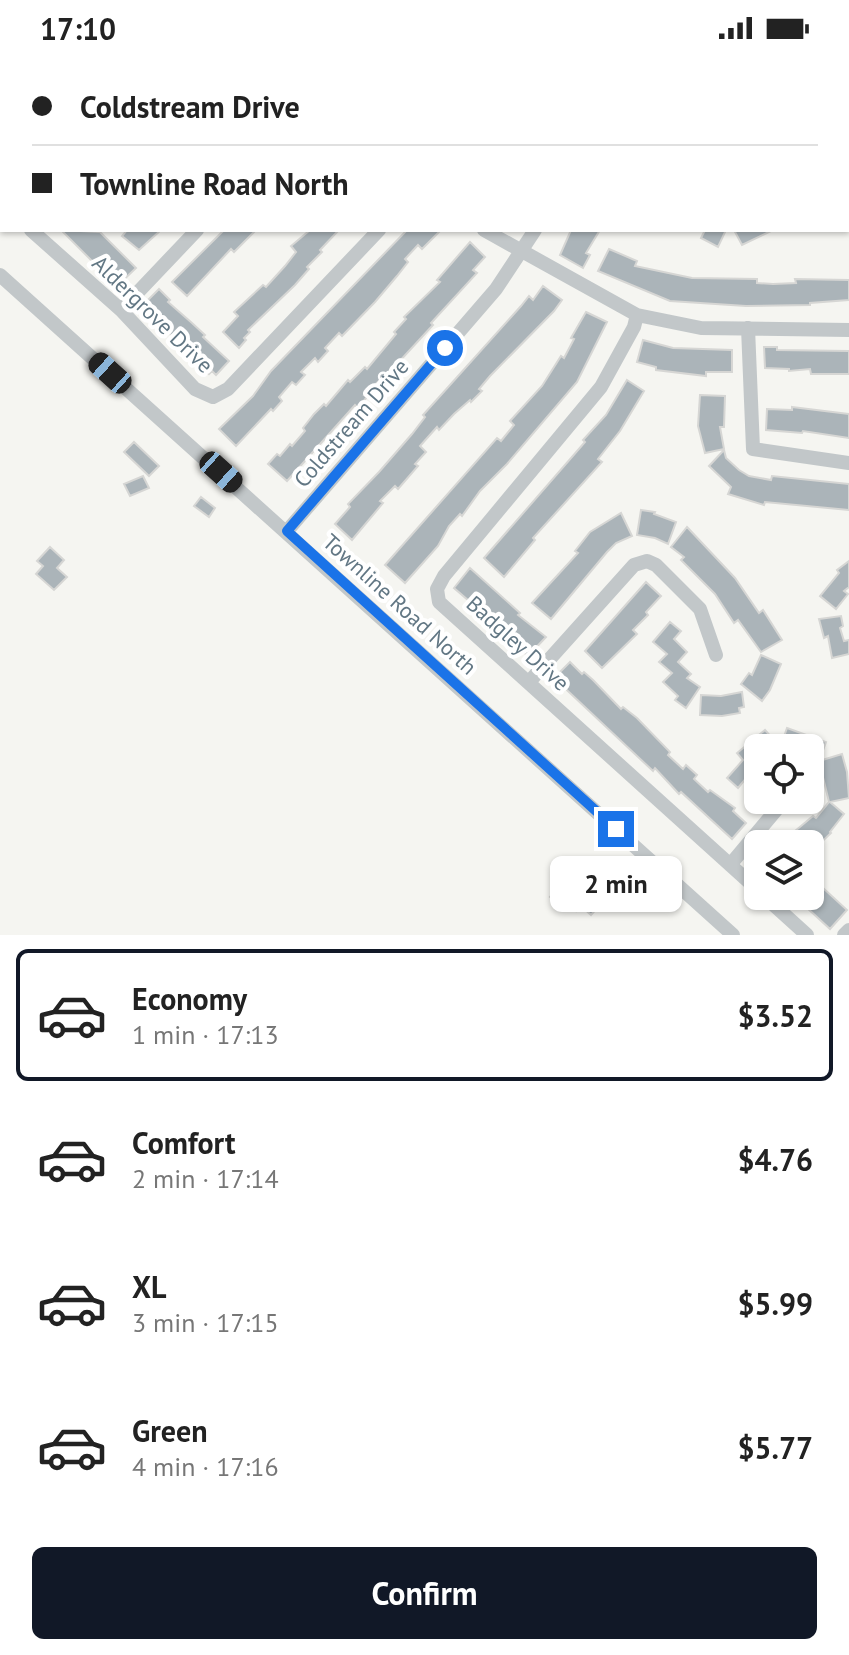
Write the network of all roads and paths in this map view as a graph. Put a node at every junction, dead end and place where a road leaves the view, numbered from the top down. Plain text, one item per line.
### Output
1 (33, 232) edge
2 (195, 232) edge
3 (377, 232) edge
4 (487, 232) edge
5 (534, 232) edge
6 (521, 252) junction
7 (0, 275) edge
8 (121, 310) junction
9 (637, 315) junction
10 (748, 328) junction
11 (849, 330) edge
12 (849, 463) edge
13 (287, 531) junction
14 (716, 655) dead end
15 (529, 682) junction
16 (773, 814) edge
17 (730, 865) junction
18 (744, 878) edge
19 (779, 910) edge
20 (849, 930) edge
21 (733, 935) edge
22 (807, 935) edge
23 (844, 935) edge

1 - 8 street, Aldergrove Drive
2 - 8 street
3 - 8 street, Aldergrove Drive
4 - 6 street
5 - 6 street, Coldstream Drive
6 - 9 street
6 - 13 street, Coldstream Drive
7 - 13 street, Townline Road North
9 - 10 street
9 - 15 street, Badgley Drive
10 - 11 street
10 - 12 street
13 - 21 street, Townline Road North
14 - 15 street
15 - 17 street, Badgley Drive
16 - 17 street
17 - 18 street, Badgley Drive
19 - 22 street
20 - 23 street

